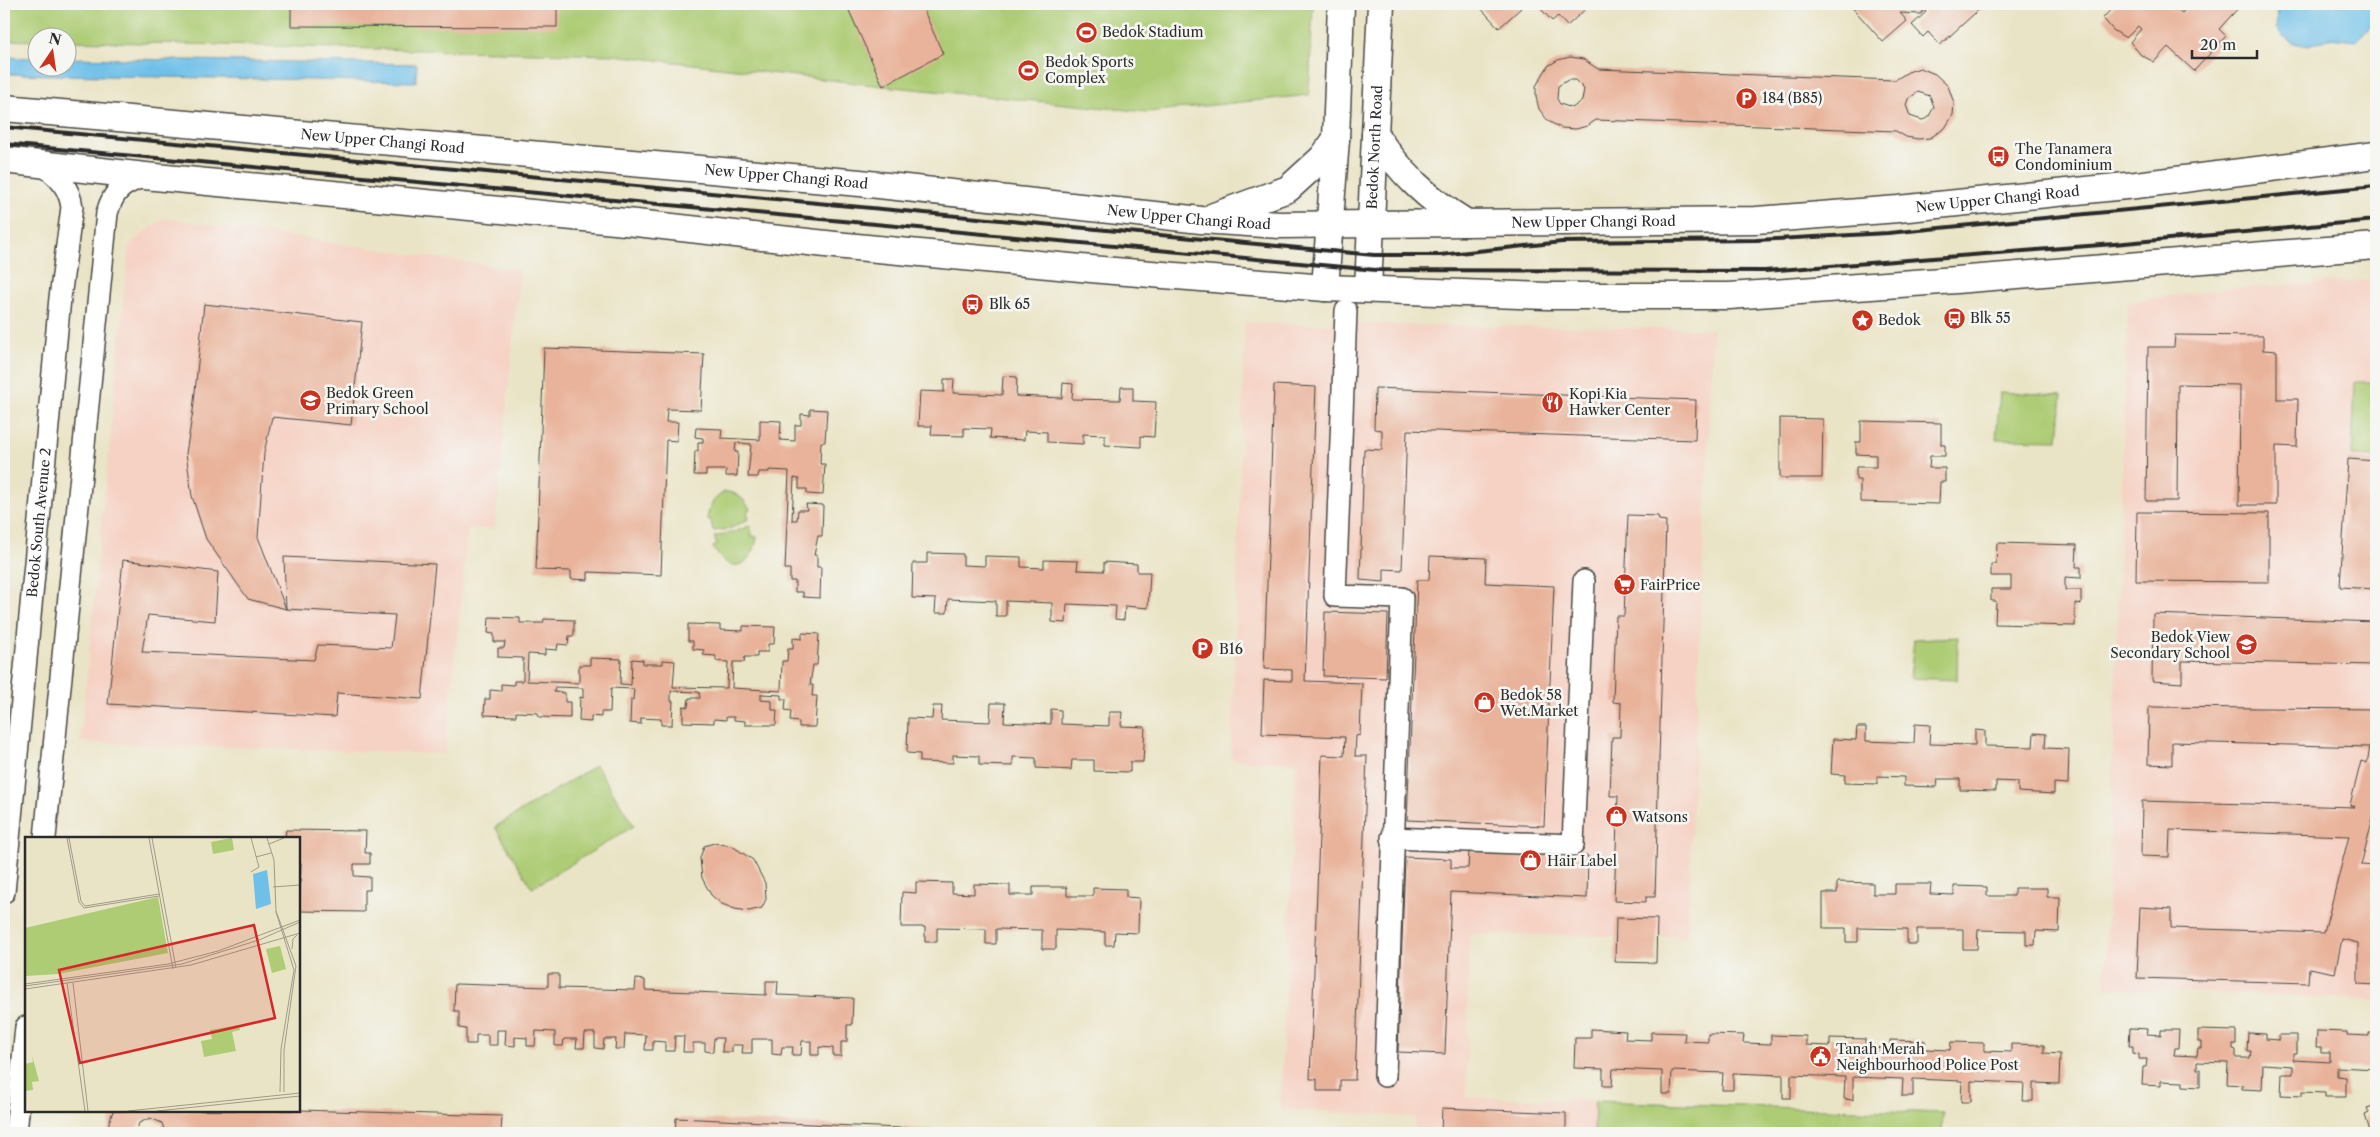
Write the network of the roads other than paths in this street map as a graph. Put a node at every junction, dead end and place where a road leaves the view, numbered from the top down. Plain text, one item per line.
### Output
1 (1341, 4) edge
2 (1381, 4) edge
3 (4, 108) edge
4 (1375, 135) junction
5 (1336, 139) junction
6 (2376, 155) edge
7 (4, 160) edge
8 (42, 164) junction
9 (145, 176) junction
10 (1201, 220) junction
11 (1371, 223) junction
12 (1468, 223) junction
13 (1328, 224) junction
14 (2376, 246) edge
15 (1325, 288) junction
16 (1368, 289) junction
17 (1346, 311) dead end
18 (1584, 581) dead end
19 (45, 837) edge
20 (1392, 838) junction
21 (4, 892) edge
22 (25, 1038) edge
23 (1385, 1076) dead end
24 (16, 1133) edge

1 - 5 main road
2 - 4 main road, Bedok North Road
3 - 10 main road, New Upper Changi Road
4 - 11 main road, Bedok North Road
4 - 12 main road
5 - 10 main road
5 - 13 main road
6 - 12 main road, New Upper Changi Road
7 - 8 main road
8 - 9 main road
8 - 21 street, Bedok South Avenue 2
9 - 15 main road
9 - 19 street
10 - 13 main road, New Upper Changi Road
11 - 12 main road, New Upper Changi Road
11 - 13 main road, New Upper Changi Road
11 - 16 main road, Bedok North Road
13 - 15 main road
14 - 16 main road
15 - 16 main road
17 - 20 street
18 - 20 street
20 - 23 street
22 - 24 street

